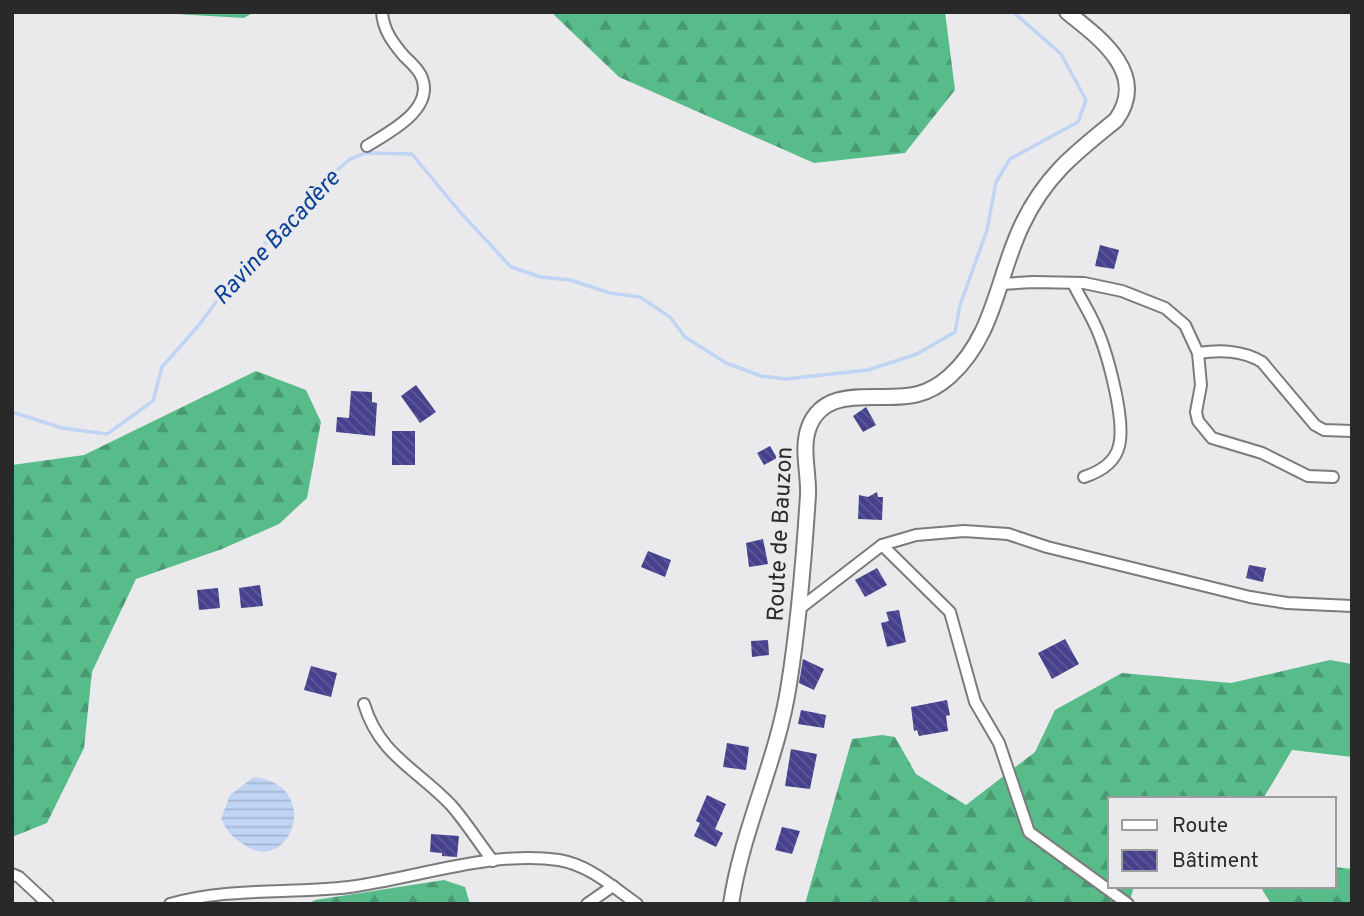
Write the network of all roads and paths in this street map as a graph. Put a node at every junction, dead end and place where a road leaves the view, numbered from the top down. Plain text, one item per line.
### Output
1 (382, 12) edge
2 (1067, 12) edge
3 (368, 146) dead end
4 (1073, 283) junction
5 (1002, 284) junction
6 (1198, 353) junction
7 (1352, 431) edge
8 (1084, 477) dead end
9 (1333, 477) dead end
10 (882, 545) junction
11 (1352, 606) edge
12 (799, 609) junction
13 (364, 704) dead end
14 (493, 861) junction
15 (12, 874) edge
16 (612, 886) junction
17 (48, 904) edge
18 (170, 904) edge
19 (587, 904) edge
20 (637, 904) edge
21 (730, 904) edge
22 (1128, 904) edge

1 - 3 street
2 - 5 street, Route de Bauzon
4 - 5 street
4 - 6 street
4 - 8 street
5 - 12 street, Route de Bauzon
6 - 7 street
6 - 9 street
10 - 11 street
10 - 12 street
10 - 22 street
12 - 21 street, Route de Bauzon
13 - 14 street
14 - 16 street
14 - 18 street
15 - 17 street
16 - 19 street
16 - 20 street

